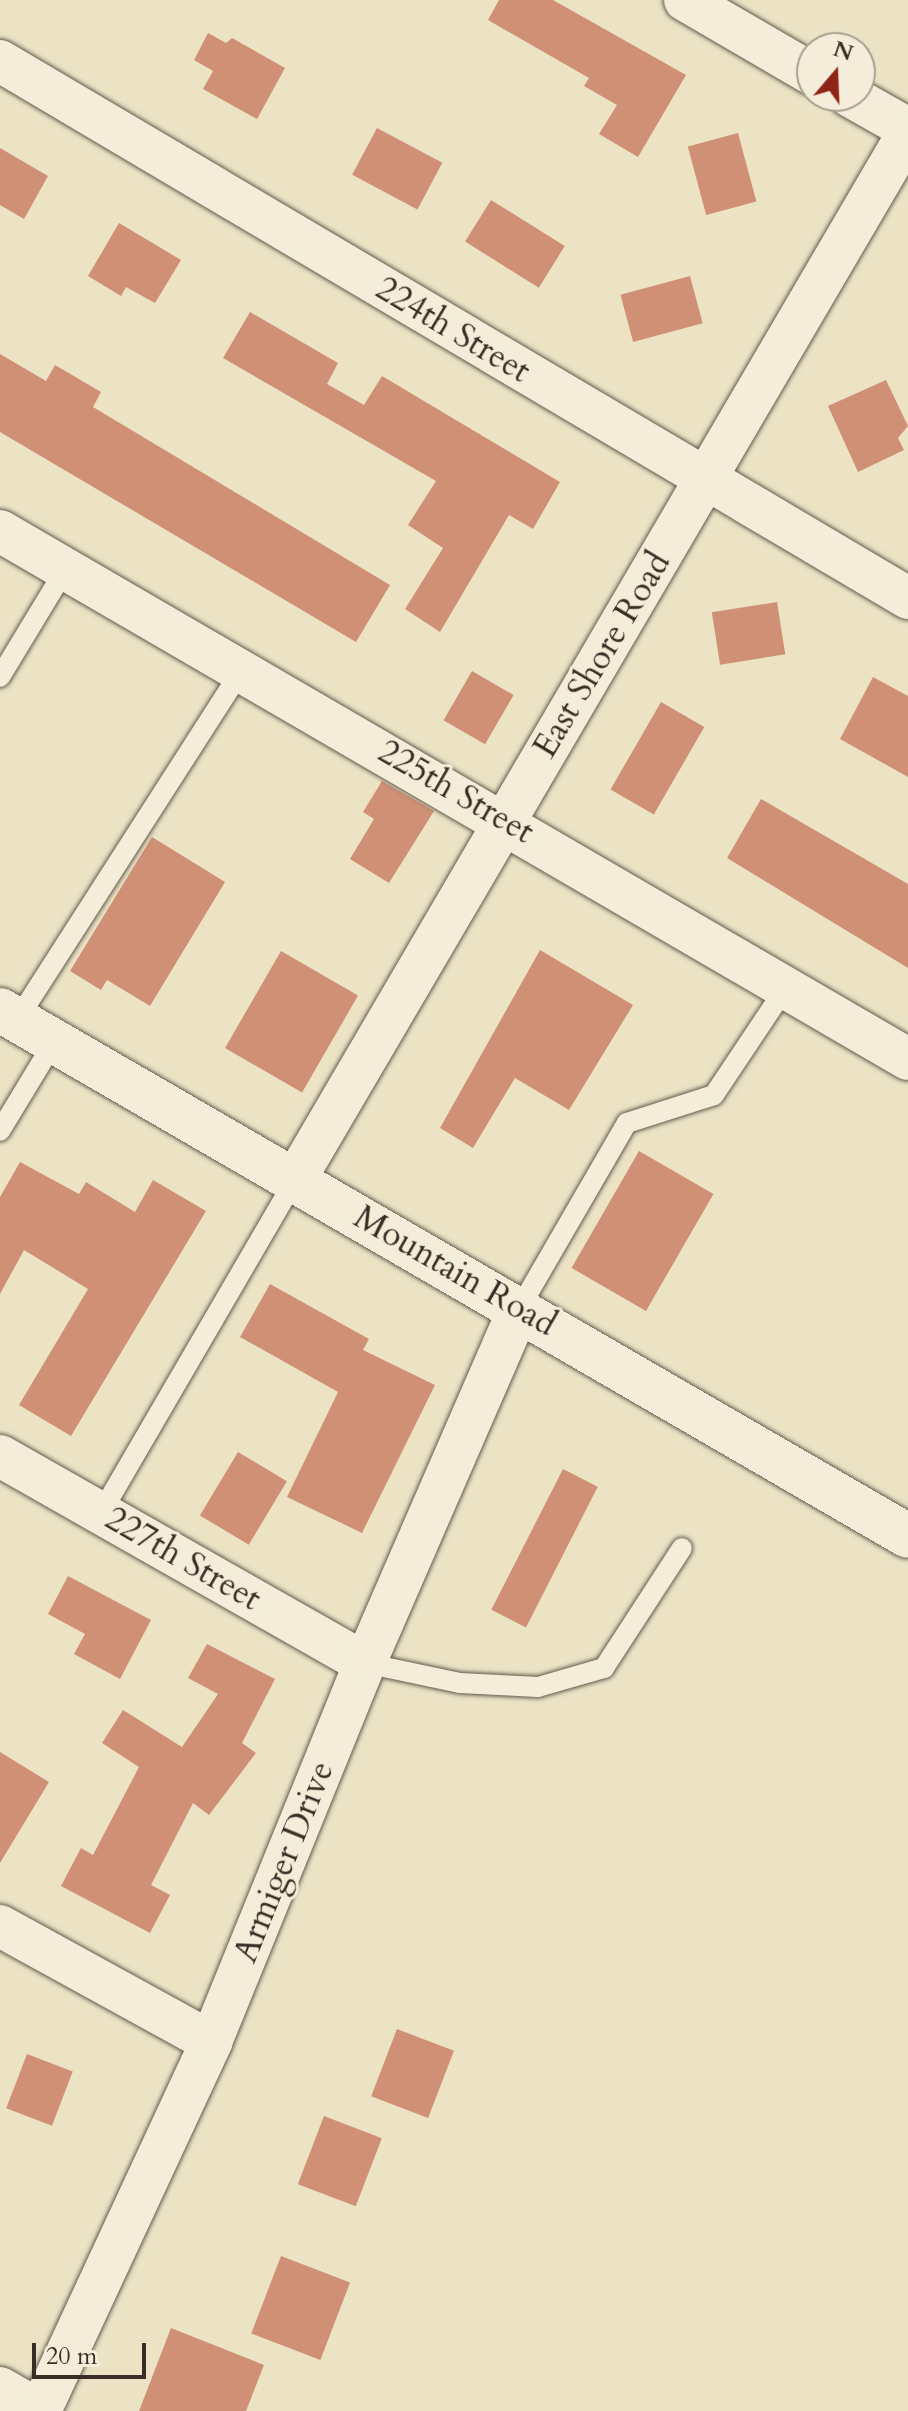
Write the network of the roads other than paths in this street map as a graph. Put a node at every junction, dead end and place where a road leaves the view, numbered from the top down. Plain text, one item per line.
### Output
1 (685, 0) edge
2 (0, 61) edge
3 (796, 65) edge
4 (876, 112) edge
5 (908, 131) edge
6 (706, 480) junction
7 (0, 531) edge
8 (66, 568) junction
9 (908, 598) edge
10 (242, 669) junction
11 (0, 677) edge
12 (505, 819) junction
13 (786, 987) junction
14 (24, 1024) edge
15 (908, 1059) edge
16 (0, 1131) edge
17 (296, 1178) junction
18 (519, 1309) junction
19 (0, 1456) edge
20 (101, 1513) junction
21 (908, 1536) edge
22 (682, 1548) dead end
23 (365, 1663) junction
24 (0, 1926) edge
25 (211, 2042) junction
26 (0, 2388) edge
27 (40, 2411) edge

1 - 3 street
2 - 6 street, 224th Street
4 - 5 street
5 - 6 street, East Shore Road
6 - 9 street, 224th Street
6 - 12 street, East Shore Road
7 - 8 street, 225th Street
8 - 10 street, 225th Street
8 - 11 lane
10 - 12 street, 225th Street
10 - 14 lane
12 - 13 street, 225th Street
12 - 17 street, East Shore Road
13 - 15 street, 225th Street
13 - 18 lane
14 - 16 lane
14 - 17 main road, Mountain Road
17 - 18 main road, Mountain Road
17 - 20 lane
18 - 21 main road, Mountain Road
18 - 23 street, Armiger Drive
19 - 20 street, 227th Street
20 - 23 street, 227th Street
22 - 23 lane
23 - 25 street, Armiger Drive
24 - 25 street
25 - 27 street, Armiger Drive
26 - 27 street

